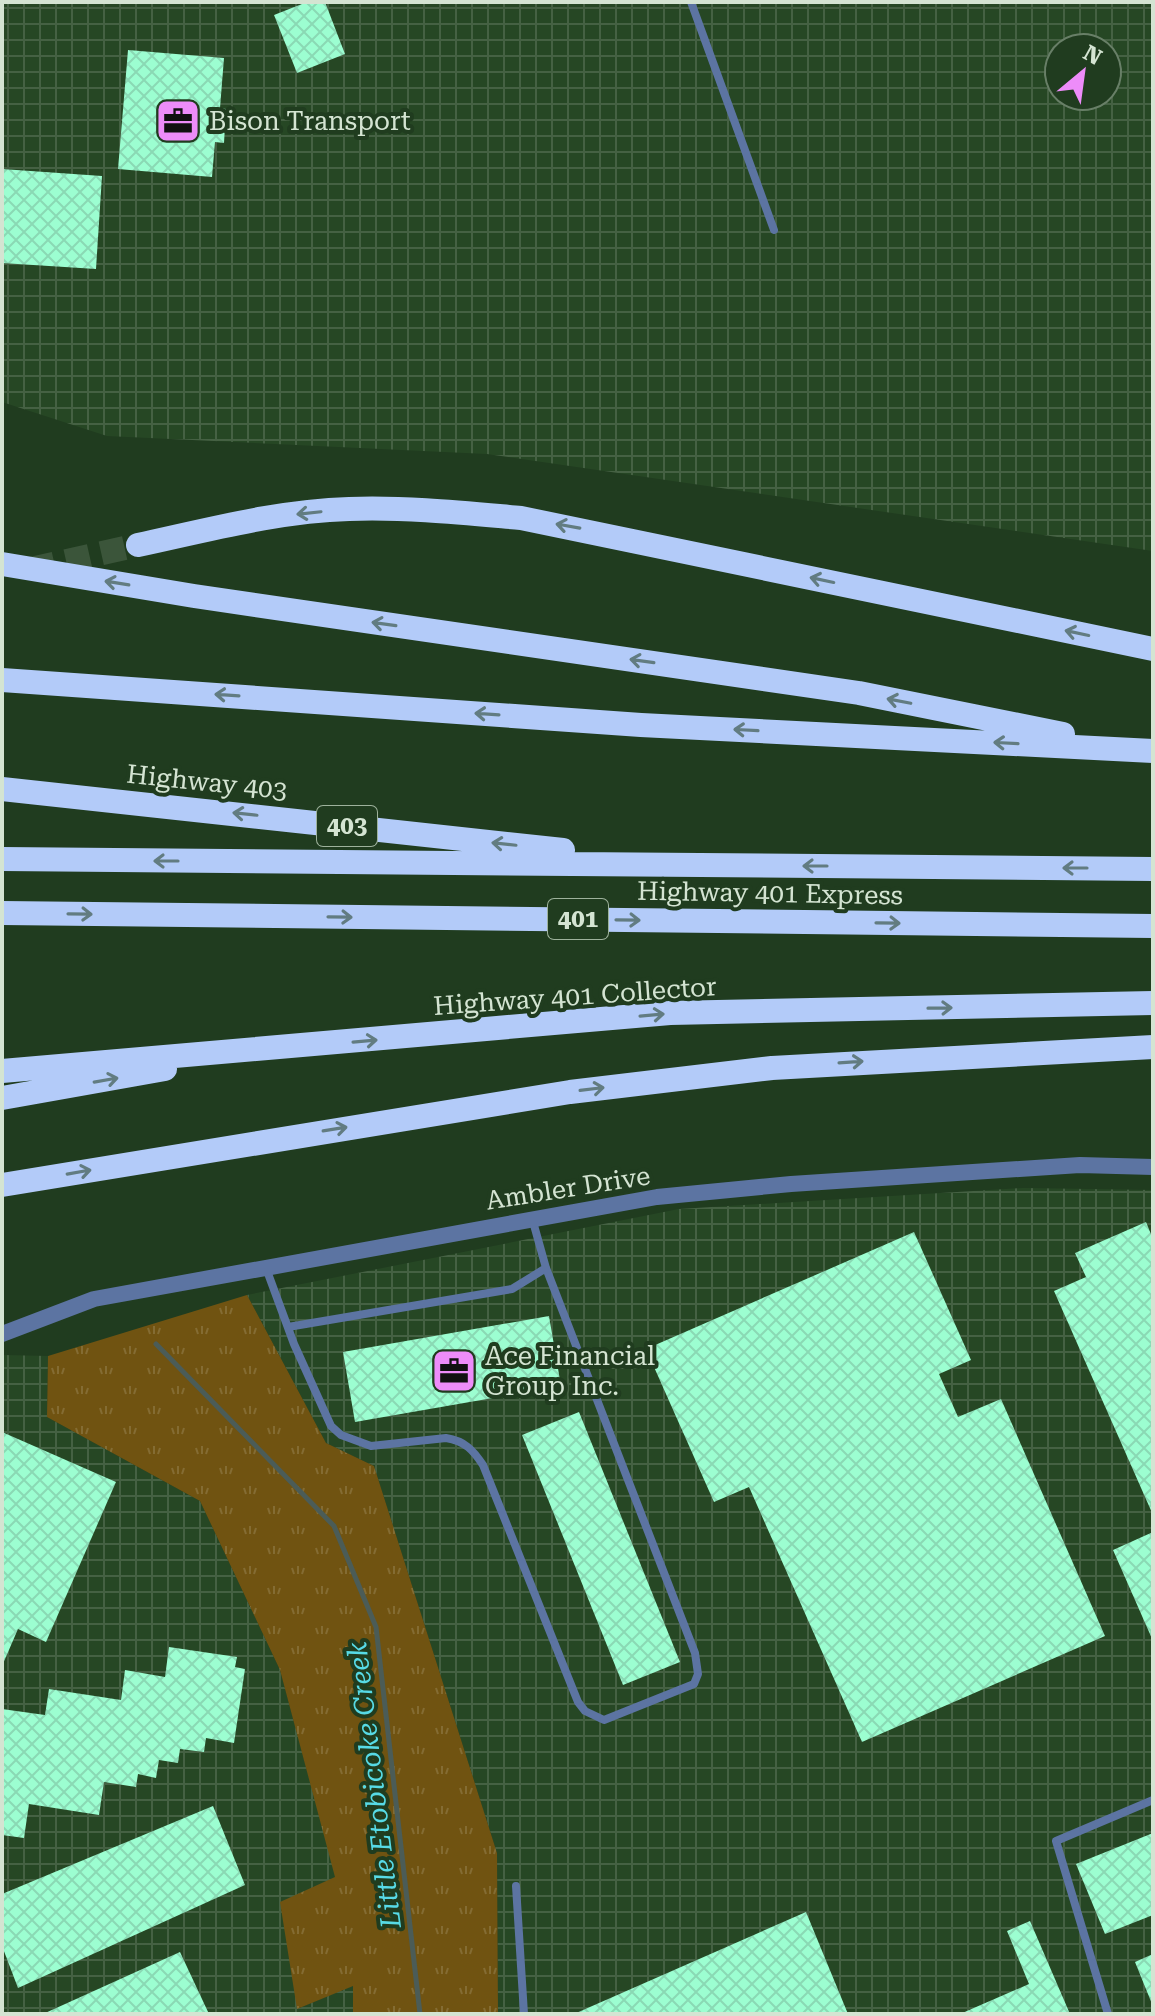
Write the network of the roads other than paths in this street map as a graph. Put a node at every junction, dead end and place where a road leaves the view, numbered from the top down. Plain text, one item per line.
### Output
1 (691, 2) edge
2 (774, 230) dead end
3 (138, 545) tunnel mouth
4 (2, 564) edge
5 (1153, 649) edge
6 (2, 680) edge
7 (1146, 750) edge
8 (2, 789) edge
9 (2, 859) edge
10 (692, 865) junction
11 (1153, 869) edge
12 (2, 913) edge
13 (1153, 926) edge
14 (1153, 1003) edge
15 (1153, 1047) edge
16 (288, 1048) junction
17 (2, 1071) edge
18 (2, 1098) edge
19 (1153, 1167) edge
20 (2, 1185) edge
21 (532, 1218) junction
22 (266, 1267) junction
23 (546, 1268) junction
24 (288, 1327) junction
25 (2, 1334) edge
26 (1153, 1800) edge
27 (516, 1886) dead end
28 (524, 2014) edge
29 (1108, 2014) edge

1 - 2 lane
5 -> 3 highway
7 -> 4 highway
7 -> 6 highway
10 -> 8 highway, Highway 403 / 403
10 -> 9 highway, Highway 401 Express / 401
11 -> 10 highway, Highway 401 Express / 401
12 -> 13 highway, Highway 401 Express / 401
16 -> 14 highway, Highway 401 Collector
20 -> 15 highway
16 - 17 highway, Highway 401 Collector
18 -> 16 highway
19 - 21 street, Ambler Drive
21 - 22 street, Ambler Drive
21 - 23 lane
22 - 24 lane
22 - 25 street, Ambler Drive
23 - 24 lane
23 - 24 lane
26 - 29 lane
27 - 28 lane

